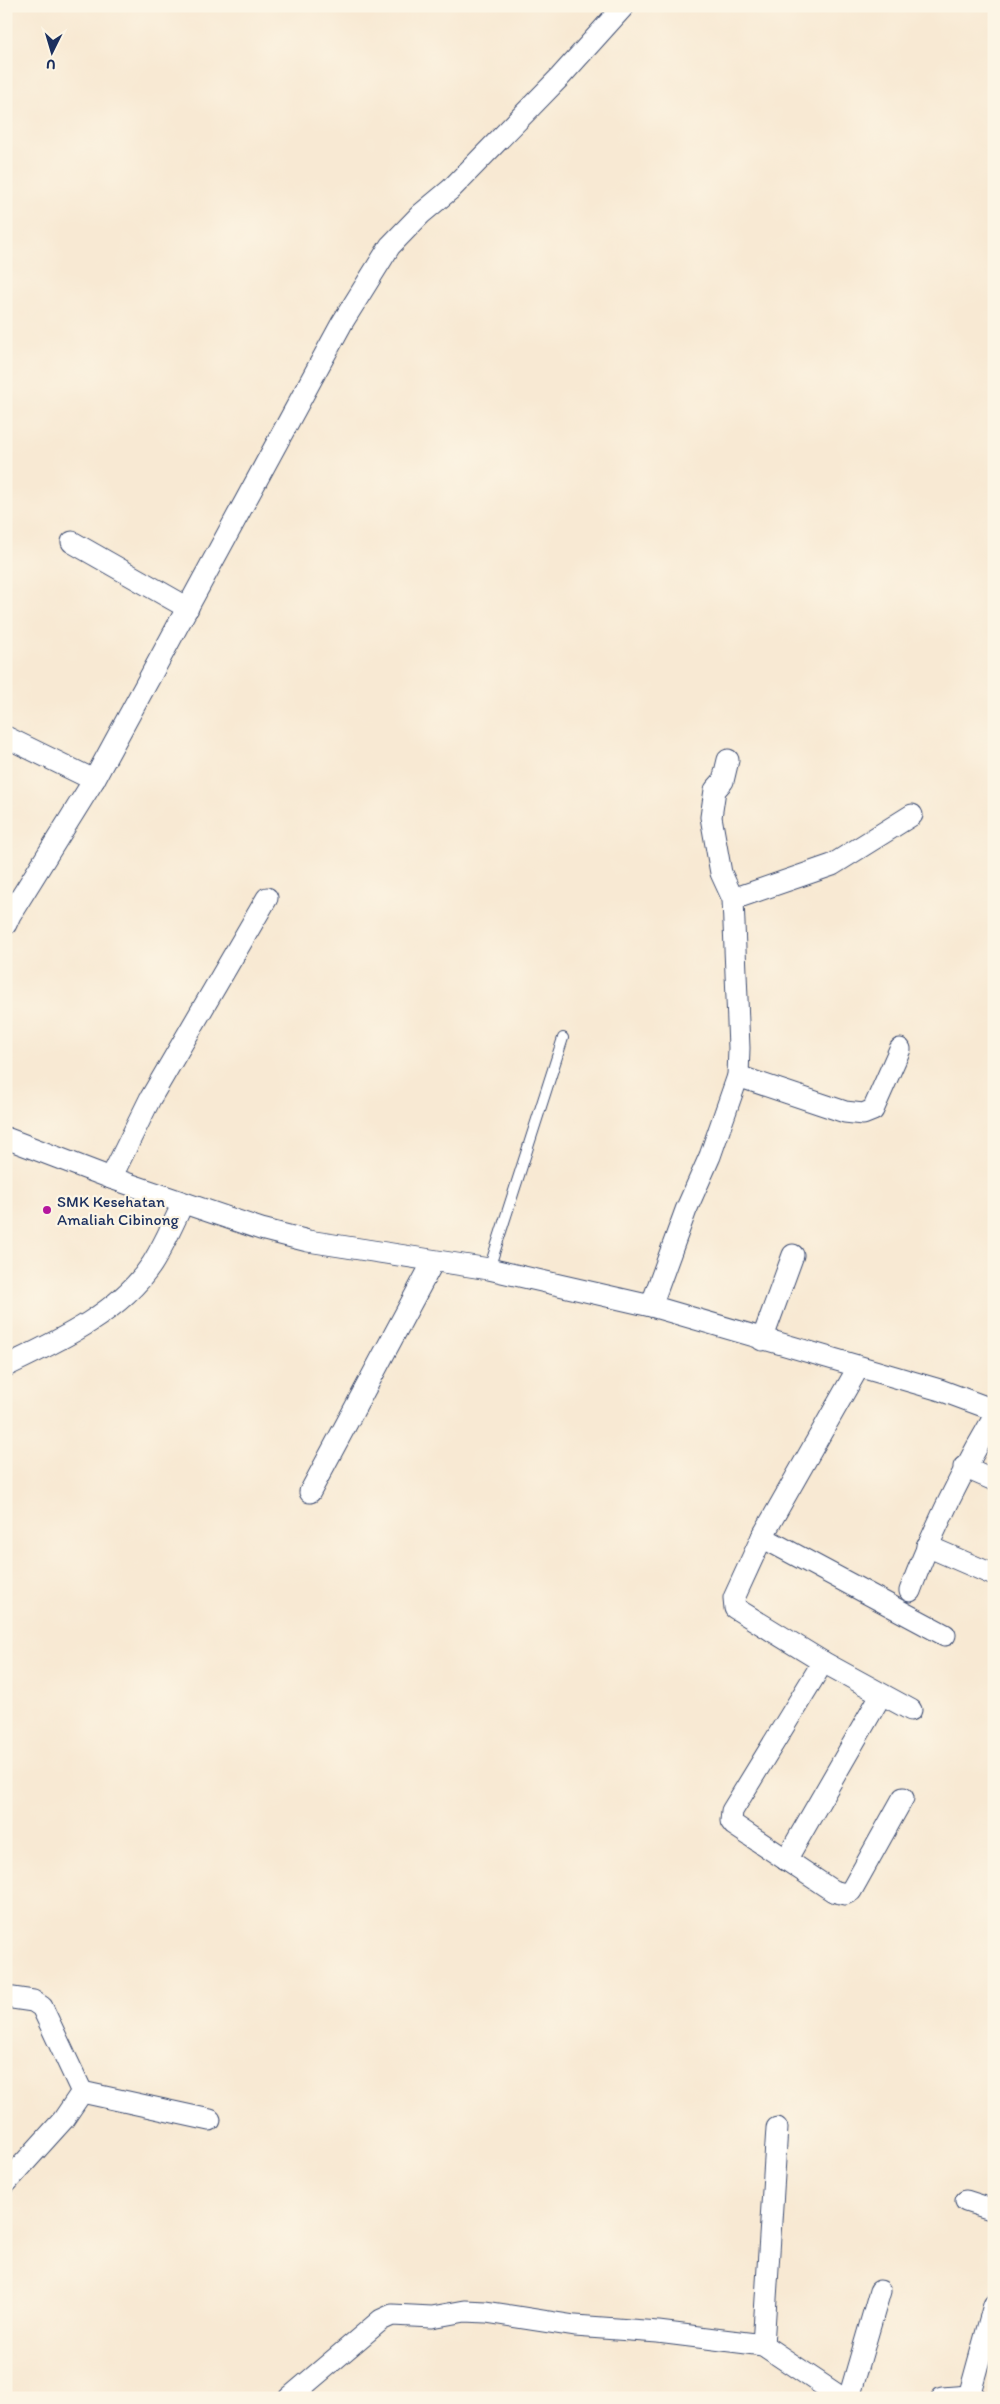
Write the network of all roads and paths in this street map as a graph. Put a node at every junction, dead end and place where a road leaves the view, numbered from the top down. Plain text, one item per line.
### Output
1 (624, 6) edge
2 (72, 542) dead end
3 (188, 608) junction
4 (6, 737) edge
5 (728, 760) dead end
6 (94, 780) junction
7 (912, 815) dead end
8 (267, 898) dead end
9 (733, 899) junction
10 (6, 924) edge
11 (563, 1038) dead end
12 (900, 1050) dead end
13 (738, 1076) junction
14 (6, 1138) edge
15 (111, 1178) junction
16 (183, 1203) junction
17 (793, 1255) dead end
18 (433, 1262) junction
19 (489, 1269) junction
20 (651, 1306) junction
21 (762, 1340) junction
22 (6, 1366) edge
23 (858, 1368) junction
24 (994, 1410) edge
25 (994, 1417) edge
26 (964, 1467) junction
27 (994, 1480) edge
28 (310, 1492) dead end
29 (762, 1537) junction
30 (927, 1546) junction
31 (994, 1575) edge
32 (910, 1591) dead end
33 (945, 1634) dead end
34 (823, 1662) junction
35 (880, 1695) junction
36 (911, 1710) dead end
37 (903, 1798) dead end
38 (786, 1860) junction
39 (6, 1996) edge
40 (82, 2092) junction
41 (210, 2120) dead end
42 (777, 2128) dead end
43 (6, 2182) edge
44 (966, 2201) dead end
45 (994, 2210) edge
46 (880, 2291) dead end
47 (994, 2305) edge
48 (763, 2345) junction
49 (973, 2397) edge
50 (289, 2398) edge
51 (842, 2398) edge
52 (849, 2398) edge
53 (942, 2398) edge

1 - 3 street
2 - 3 street
3 - 6 street
4 - 6 street
5 - 9 street
6 - 10 street
7 - 9 street
8 - 15 street
9 - 13 street
11 - 19 lane
12 - 13 street
13 - 20 street
14 - 15 street
15 - 16 street
16 - 18 street
16 - 22 street
17 - 21 street
18 - 19 street
18 - 28 street
19 - 20 street
20 - 21 street
21 - 23 street
23 - 24 street
23 - 29 street
25 - 26 street
26 - 27 street
26 - 30 street
29 - 33 street
29 - 34 street
30 - 31 street
30 - 32 street
34 - 35 street
34 - 38 street
35 - 36 street
35 - 38 street
37 - 38 street
39 - 40 street
40 - 41 street
40 - 43 street
42 - 48 street
44 - 45 street
46 - 52 street
47 - 49 street
48 - 50 street
48 - 51 street
49 - 53 street

